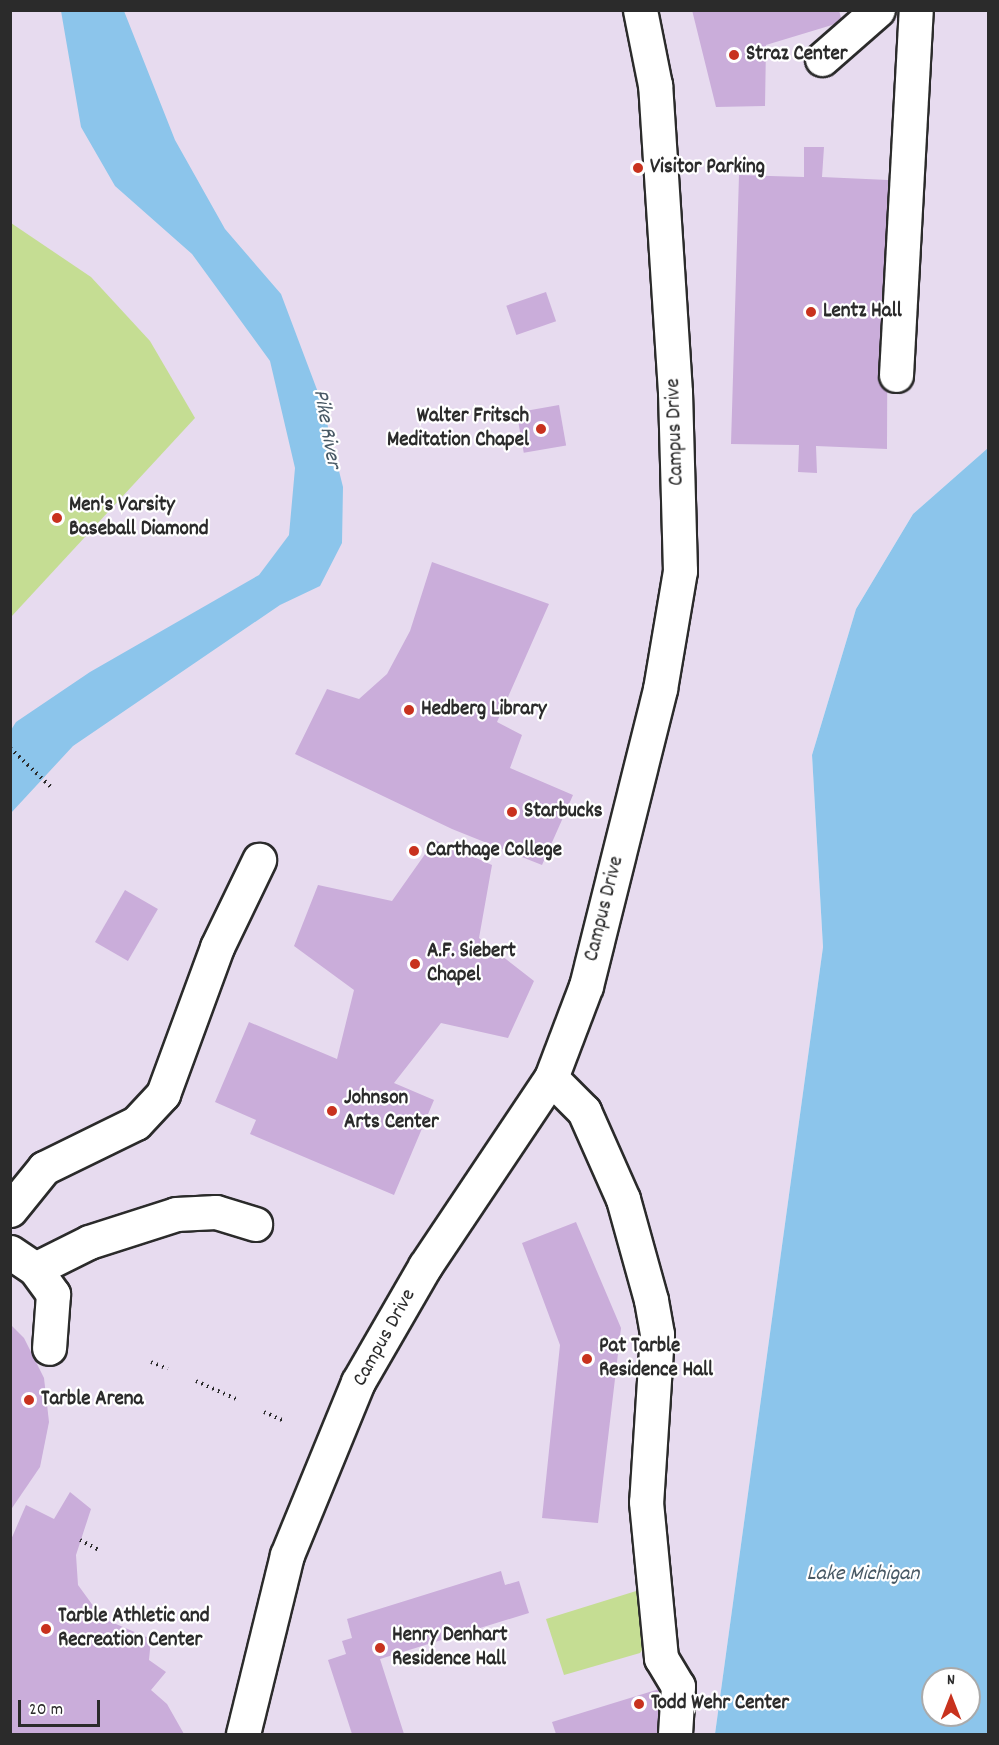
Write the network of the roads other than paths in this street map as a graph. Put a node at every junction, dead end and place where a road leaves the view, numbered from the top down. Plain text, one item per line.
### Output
1 (640, 10) edge
2 (878, 10) edge
3 (916, 10) edge
4 (822, 59) dead end
5 (896, 375) dead end
6 (259, 860) dead end
7 (551, 1078) junction
8 (10, 1210) edge
9 (255, 1224) dead end
10 (23, 1261) edge
11 (50, 1348) dead end
12 (243, 1734) edge
13 (675, 1734) edge

1 - 7 street, Campus Drive
2 - 4 street
3 - 5 street
6 - 8 street
7 - 12 street, Campus Drive
7 - 13 street
9 - 10 street
10 - 11 street

